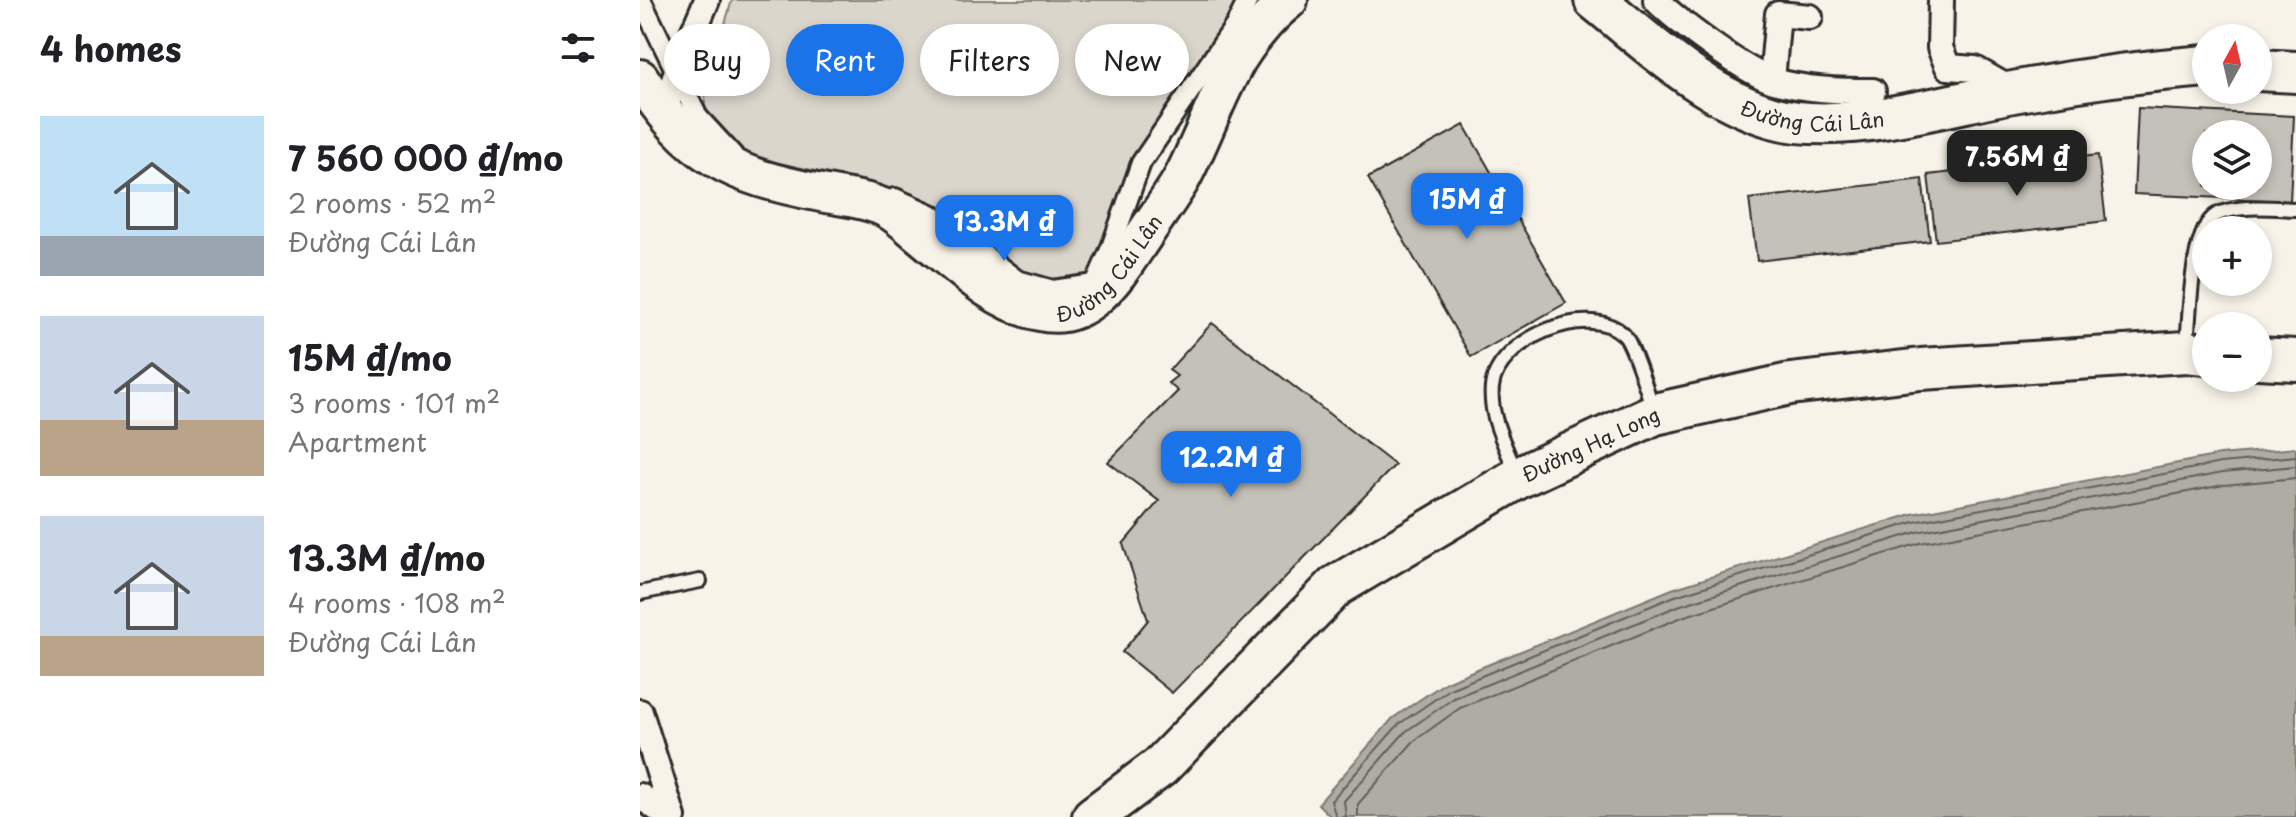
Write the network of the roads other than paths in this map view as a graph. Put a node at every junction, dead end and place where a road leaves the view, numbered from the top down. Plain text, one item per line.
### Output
1 (641, 0) edge
2 (707, 0) edge
3 (1595, 0) edge
4 (1656, 0) edge
5 (1941, 0) edge
6 (1272, 3) edge
7 (1810, 17) dead end
8 (697, 24) edge
9 (664, 45) edge
10 (2192, 67) edge
11 (2272, 71) edge
12 (2296, 72) edge
13 (640, 78) edge
14 (1772, 80) junction
15 (1873, 91) dead end
16 (2015, 92) junction
17 (669, 96) edge
18 (689, 96) edge
19 (664, 115) junction
20 (2296, 209) edge
21 (2196, 312) edge
22 (2192, 353) edge
23 (1655, 414) junction
24 (1518, 478) junction
25 (700, 581) dead end
26 (640, 593) edge
27 (640, 712) edge
28 (640, 796) edge
29 (671, 817) edge
30 (1093, 817) edge

1 - 9 street
2 - 8 street
3 - 16 main road, Đường Cái Lân
4 - 14 street
5 - 16 street
6 - 18 street
6 - 19 main road, Đường Cái Lân
7 - 14 street
10 - 16 main road, Đường Cái Lân
11 - 12 main road
13 - 19 main road, Đường Cái Lân
14 - 15 street
17 - 19 street
20 - 21 lane
22 - 23 main road, Đường Hạ Long
23 - 24 main road, Đường Hạ Long
23 - 24 lane
24 - 30 main road, Đường Hạ Long
25 - 26 lane
27 - 29 street
28 - 29 street

